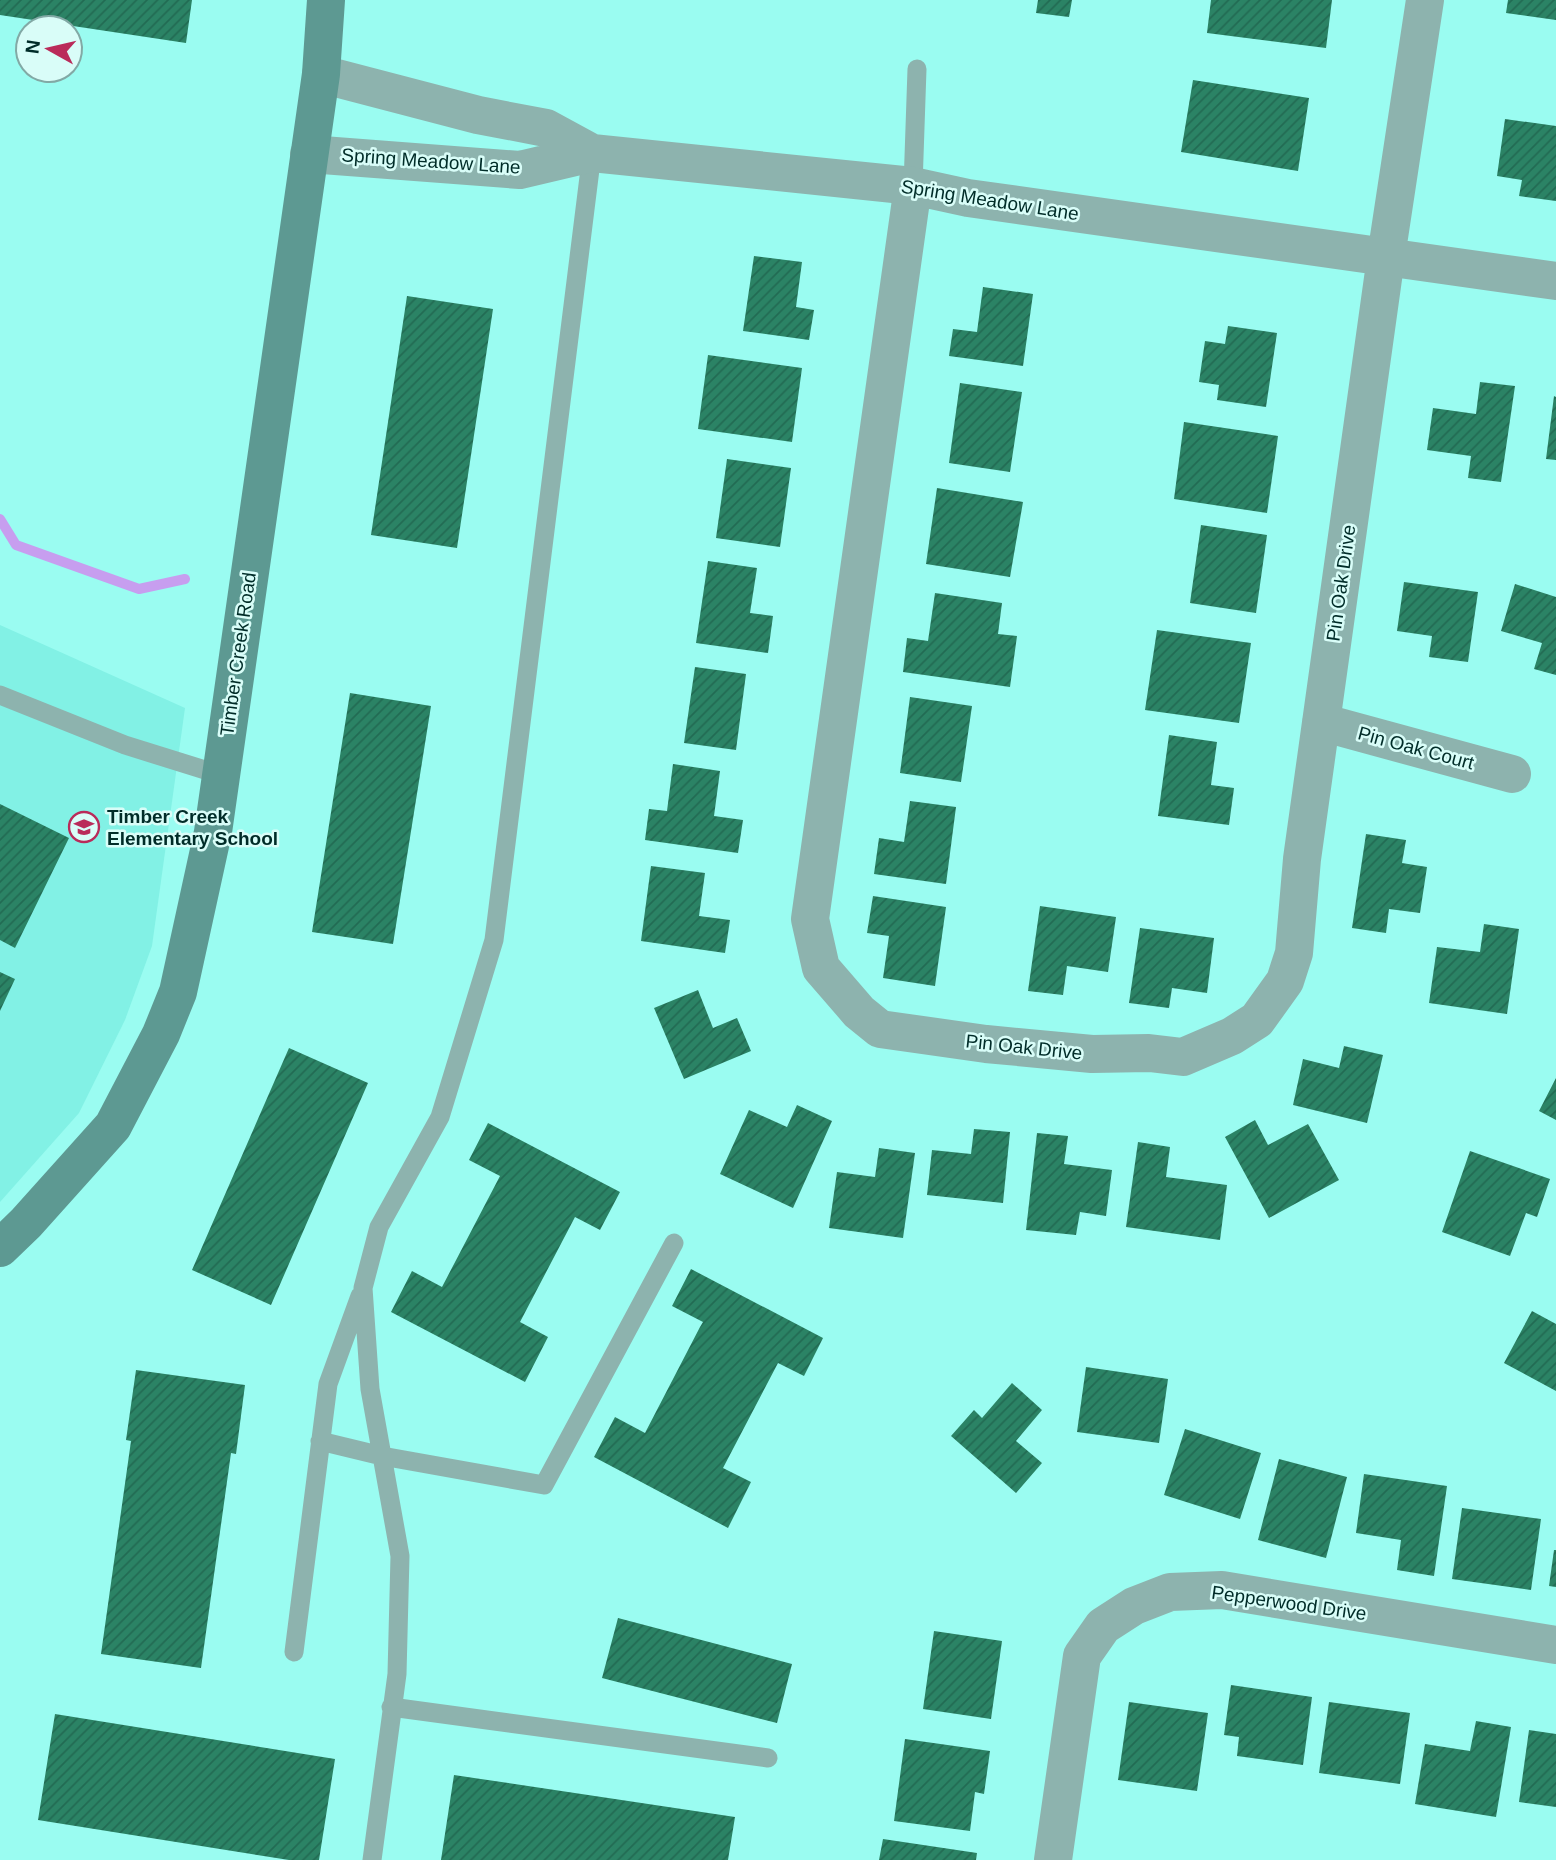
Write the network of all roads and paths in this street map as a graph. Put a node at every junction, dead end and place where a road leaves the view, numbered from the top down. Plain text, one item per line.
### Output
1 (326, 0) edge
2 (1426, 0) edge
3 (917, 69) dead end
4 (321, 74) junction
5 (592, 153) junction
6 (309, 154) junction
7 (913, 186) junction
8 (1386, 257) junction
9 (1556, 281) edge
10 (0, 695) edge
11 (1321, 722) junction
12 (1512, 774) dead end
13 (221, 775) junction
14 (674, 1243) dead end
15 (0, 1248) edge
16 (363, 1288) junction
17 (320, 1441) junction
18 (382, 1456) junction
19 (1556, 1645) edge
20 (295, 1652) dead end
21 (391, 1707) junction
22 (768, 1758) dead end
23 (372, 1860) edge
24 (1053, 1860) edge

1 - 4 street, Timber Creek Road
2 - 8 street
3 - 7 lane
4 - 5 street, Spring Meadow Lane
4 - 6 street, Timber Creek Road
5 - 6 street, Spring Meadow Lane
5 - 7 street, Spring Meadow Lane
5 - 16 lane
6 - 13 street, Timber Creek Road
7 - 8 street, Spring Meadow Lane
7 - 11 street, Pin Oak Drive
8 - 9 street, Spring Meadow Lane
8 - 11 street, Pin Oak Drive
10 - 13 lane
11 - 12 street, Pin Oak Court
13 - 15 street, Timber Creek Road
14 - 18 lane
16 - 17 lane
16 - 18 lane
17 - 18 lane
17 - 20 lane
18 - 21 lane
19 - 24 street, Pepperwood Drive
21 - 22 lane
21 - 23 lane

